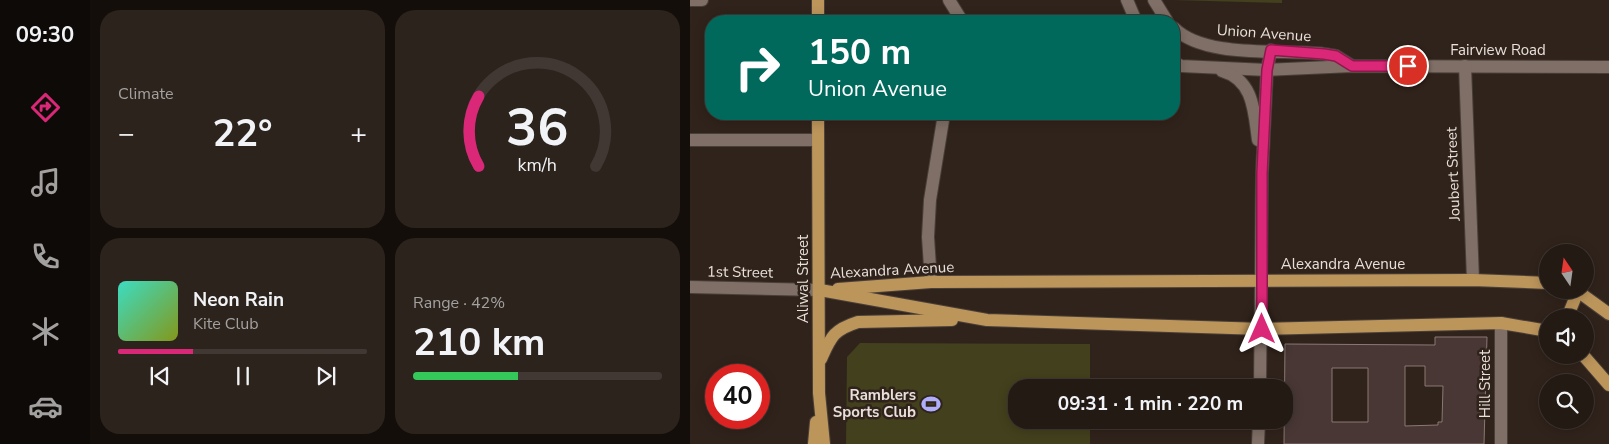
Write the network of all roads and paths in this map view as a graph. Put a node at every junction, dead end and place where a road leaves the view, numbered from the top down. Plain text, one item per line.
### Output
1 (690, 0) edge
2 (702, 0) edge
3 (818, 0) edge
4 (949, 0) edge
5 (1126, 0) edge
6 (1154, 0) edge
7 (818, 15) edge
8 (958, 15) edge
9 (1133, 15) edge
10 (1160, 15) edge
11 (1180, 31) edge
12 (1271, 50) junction
13 (1180, 65) edge
14 (1352, 66) junction
15 (1465, 66) junction
16 (1211, 67) junction
17 (1609, 67) edge
18 (1267, 70) junction
19 (818, 120) edge
20 (943, 120) edge
21 (690, 140) edge
22 (818, 140) junction
23 (1262, 173) junction
24 (1473, 280) junction
25 (1262, 281) junction
26 (931, 282) junction
27 (1539, 283) edge
28 (690, 287) edge
29 (820, 290) junction
30 (1588, 299) edge
31 (1609, 314) edge
32 (987, 320) junction
33 (1502, 323) junction
34 (1262, 329) junction
35 (1539, 330) edge
36 (819, 363) junction
37 (1591, 364) edge
38 (1260, 379) edge
39 (1609, 385) edge
40 (819, 394) junction
41 (1259, 429) edge
42 (814, 444) edge
43 (824, 444) edge
44 (1258, 444) edge
45 (1501, 444) edge

1 - 2 street
3 - 7 main road
4 - 8 street
5 - 9 street
6 - 10 street
11 - 12 street, Union Avenue
12 - 14 street, Union Avenue
12 - 18 street
13 - 16 street
14 - 15 street, Fairview Road
14 - 18 street, Fairview Road
15 - 17 street, Fairview Road
15 - 24 street, Joubert Street
16 - 18 street
16 - 23 street
18 - 23 street
19 - 22 main road, Aliwal Street
20 - 26 street
21 - 22 street
22 - 29 main road, Aliwal Street
23 - 25 street
24 - 25 main road, Alexandra Avenue
24 - 27 main road, Alexandra Avenue
25 - 26 main road, Alexandra Avenue
25 - 34 street
26 - 29 main road, Alexandra Avenue
28 - 29 street, 1st Street
29 - 32 main road, Alexandra Avenue
29 - 36 main road, Aliwal Street
30 - 31 main road
32 - 34 main road, Alexandra Avenue
32 - 36 main road
33 - 34 main road, Alexandra Avenue
33 - 35 main road, Alexandra Avenue
33 - 45 street, Hill Street
34 - 38 street
36 - 40 main road, Aliwal Street
37 - 39 main road
40 - 42 main road
40 - 43 main road, Aliwal Street
41 - 44 street

